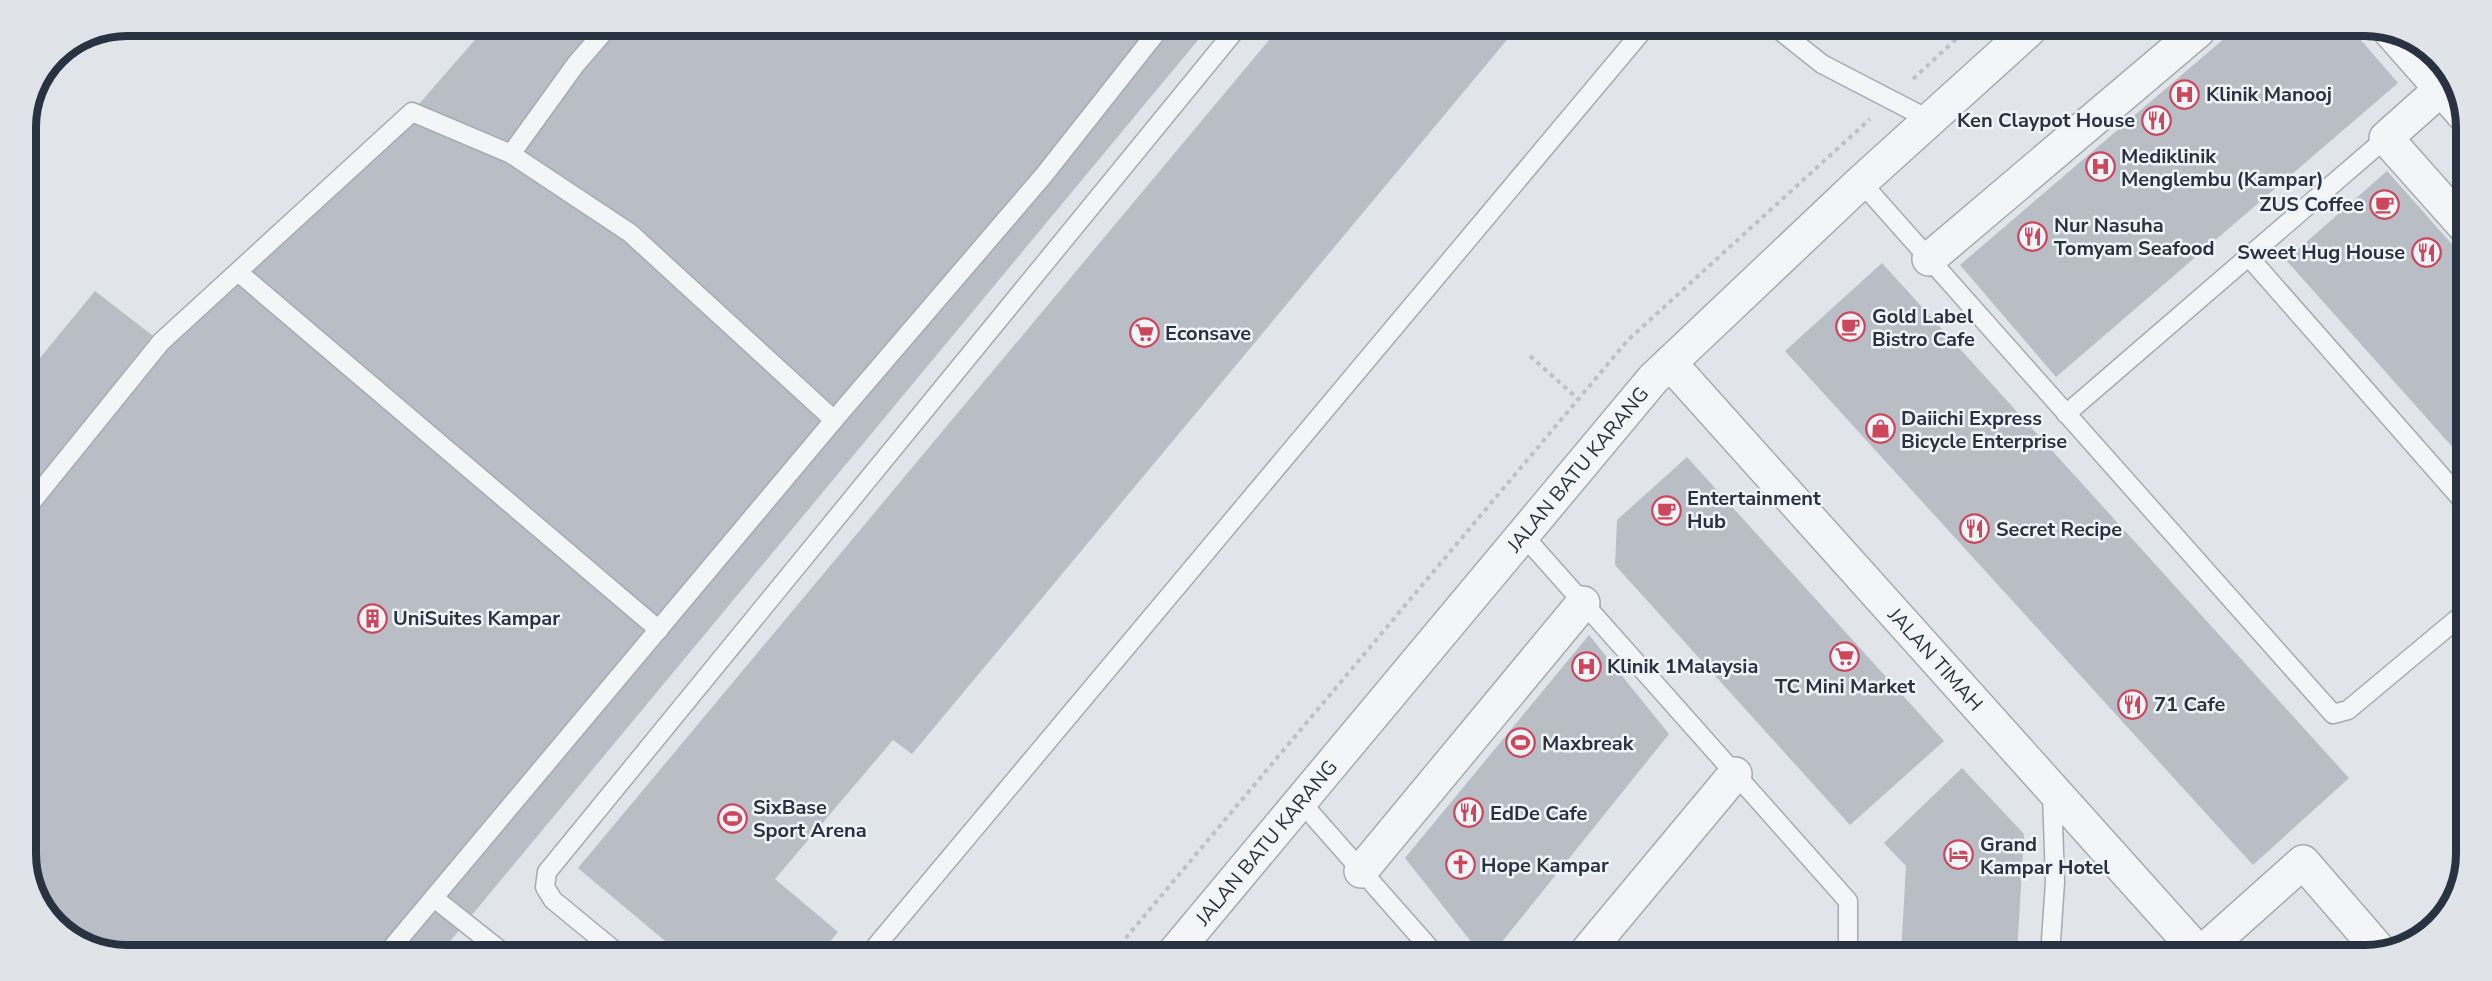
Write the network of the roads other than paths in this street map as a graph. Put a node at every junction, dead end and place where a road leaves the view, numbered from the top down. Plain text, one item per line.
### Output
1 (600, 36) edge
2 (1154, 36) edge
3 (1230, 36) edge
4 (1638, 36) edge
5 (1786, 36) edge
6 (2022, 36) edge
7 (2191, 36) edge
8 (2401, 44) edge
9 (2441, 89) junction
10 (2453, 102) edge
11 (1930, 120) junction
12 (2386, 138) junction
13 (511, 154) junction
14 (1861, 182) junction
15 (2456, 217) edge
16 (2248, 256) junction
17 (1929, 259) junction
18 (238, 272) junction
19 (1670, 363) junction
20 (2066, 414) junction
21 (834, 420) junction
22 (2456, 493) edge
23 (36, 497) edge
24 (1523, 535) junction
25 (1583, 603) junction
26 (2456, 620) edge
27 (659, 630) junction
28 (1735, 774) junction
29 (2052, 786) junction
30 (1300, 801) junction
31 (1361, 870) junction
32 (434, 898) junction
33 (2374, 944) edge
34 (394, 945) edge
35 (493, 945) edge
36 (608, 945) edge
37 (877, 945) edge
38 (1181, 945) edge
39 (1427, 945) edge
40 (1592, 945) edge
41 (1848, 945) edge
42 (2051, 945) edge
43 (2193, 945) edge
44 (2211, 945) edge

1 - 13 lane
2 - 21 lane
3 - 36 lane
4 - 37 lane
5 - 11 lane
6 - 11 street, JALAN BATU KARANG
7 - 17 street
8 - 9 street
9 - 10 street
9 - 12 street
11 - 14 street, JALAN BATU KARANG
12 - 15 street
12 - 16 lane
13 - 18 lane
13 - 21 lane
14 - 17 lane
14 - 19 street, JALAN BATU KARANG
16 - 20 lane
16 - 22 lane
17 - 20 lane
18 - 23 lane
18 - 27 lane
19 - 24 street, JALAN BATU KARANG
19 - 29 street, JALAN TIMAH
20 - 26 lane
21 - 27 lane
24 - 25 lane
24 - 30 street, JALAN BATU KARANG
25 - 28 lane
25 - 31 street
27 - 32 lane
28 - 40 street
28 - 41 lane
29 - 42 lane
29 - 43 street, JALAN TIMAH
30 - 31 lane
30 - 38 street, JALAN BATU KARANG
31 - 39 lane
32 - 34 lane
32 - 35 lane
33 - 44 street

